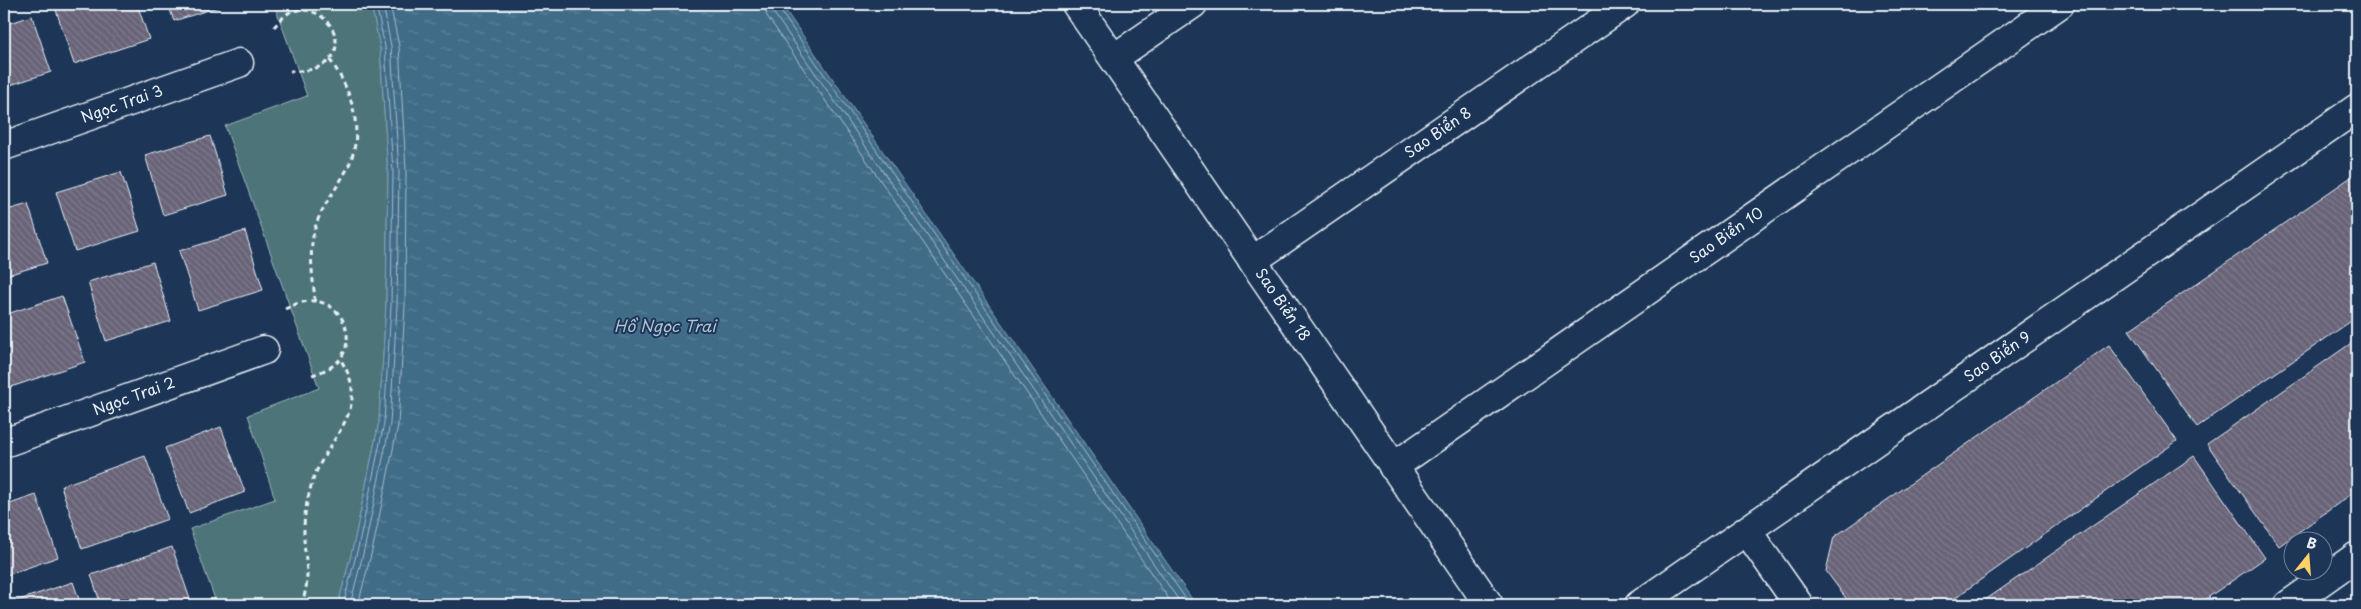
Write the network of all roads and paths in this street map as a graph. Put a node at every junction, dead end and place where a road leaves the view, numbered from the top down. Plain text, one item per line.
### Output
1 (303, 4) edge
2 (1076, 4) edge
3 (1193, 4) edge
4 (1625, 4) edge
5 (2060, 4) edge
6 (306, 10) junction
7 (274, 27) dead end
8 (1114, 58) junction
9 (330, 60) junction
10 (240, 63) dead end
11 (290, 71) dead end
12 (2357, 108) edge
13 (4, 146) edge
14 (1252, 261) junction
15 (315, 301) junction
16 (285, 309) dead end
17 (264, 350) dead end
18 (340, 359) junction
19 (310, 376) dead end
20 (4, 443) edge
21 (1393, 467) junction
22 (1746, 531) junction
23 (2357, 556) edge
24 (301, 605) edge
25 (1489, 605) edge
26 (1640, 605) edge
27 (1799, 605) edge
28 (2288, 605) edge

1 - 6 path
2 - 8 street, Sao Biển 18
3 - 8 street
4 - 14 street, Sao Biển 8
5 - 21 street, Sao Biển 10
6 - 7 path
6 - 9 path
8 - 14 street, Sao Biển 18
9 - 11 path
9 - 15 path
10 - 13 street, Ngọc Trai 3
12 - 22 street, Sao Biển 9
14 - 21 street, Sao Biển 18
15 - 16 path
15 - 18 path
17 - 20 street, Ngọc Trai 2
18 - 19 path
18 - 24 path
21 - 25 street, Sao Biển 18
22 - 26 street, Sao Biển 9
22 - 27 street
23 - 28 street

